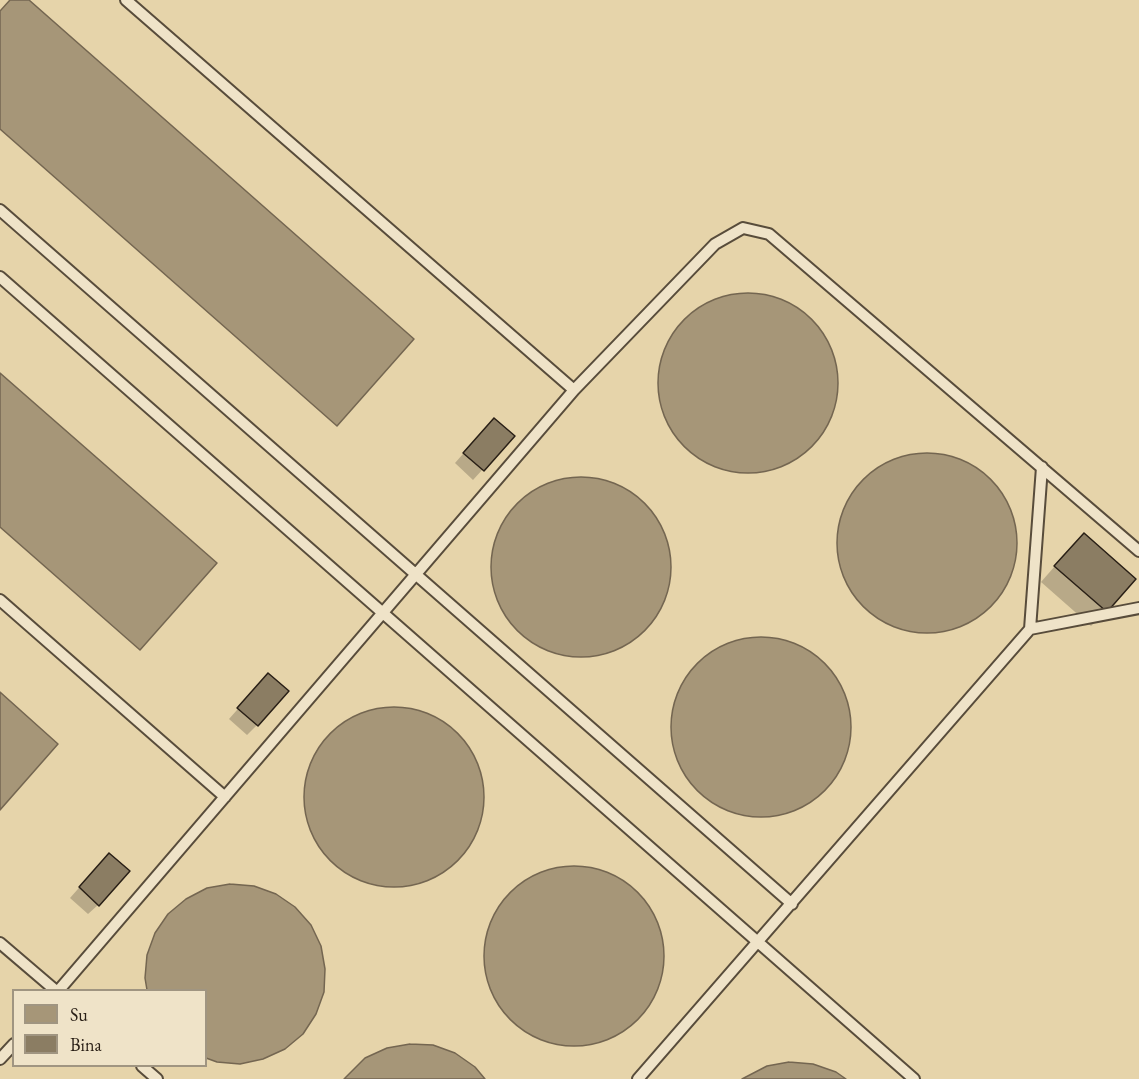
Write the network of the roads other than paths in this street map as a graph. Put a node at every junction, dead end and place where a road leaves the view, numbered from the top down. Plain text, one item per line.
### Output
1 (126, 0) edge
2 (0, 210) edge
3 (0, 277) edge
4 (574, 390) junction
5 (1042, 467) junction
6 (1139, 551) edge
7 (416, 575) junction
8 (0, 600) edge
9 (1139, 608) edge
10 (383, 613) junction
11 (1030, 629) junction
12 (225, 797) junction
13 (792, 904) junction
14 (758, 942) junction
15 (0, 943) edge
16 (56, 989) edge
17 (58, 989) edge
18 (12, 1046) edge
19 (0, 1059) edge
20 (143, 1067) edge
21 (157, 1079) edge
22 (639, 1079) edge
23 (914, 1079) edge

1 - 4 lane
2 - 7 lane
3 - 10 lane
4 - 5 lane
4 - 7 lane
5 - 6 lane
5 - 11 lane
7 - 10 lane
7 - 13 lane
8 - 12 lane
9 - 11 lane
10 - 12 lane
10 - 14 lane
11 - 13 lane
12 - 17 lane
13 - 14 lane
14 - 22 lane
14 - 23 lane
15 - 16 lane
18 - 19 lane
20 - 21 lane

